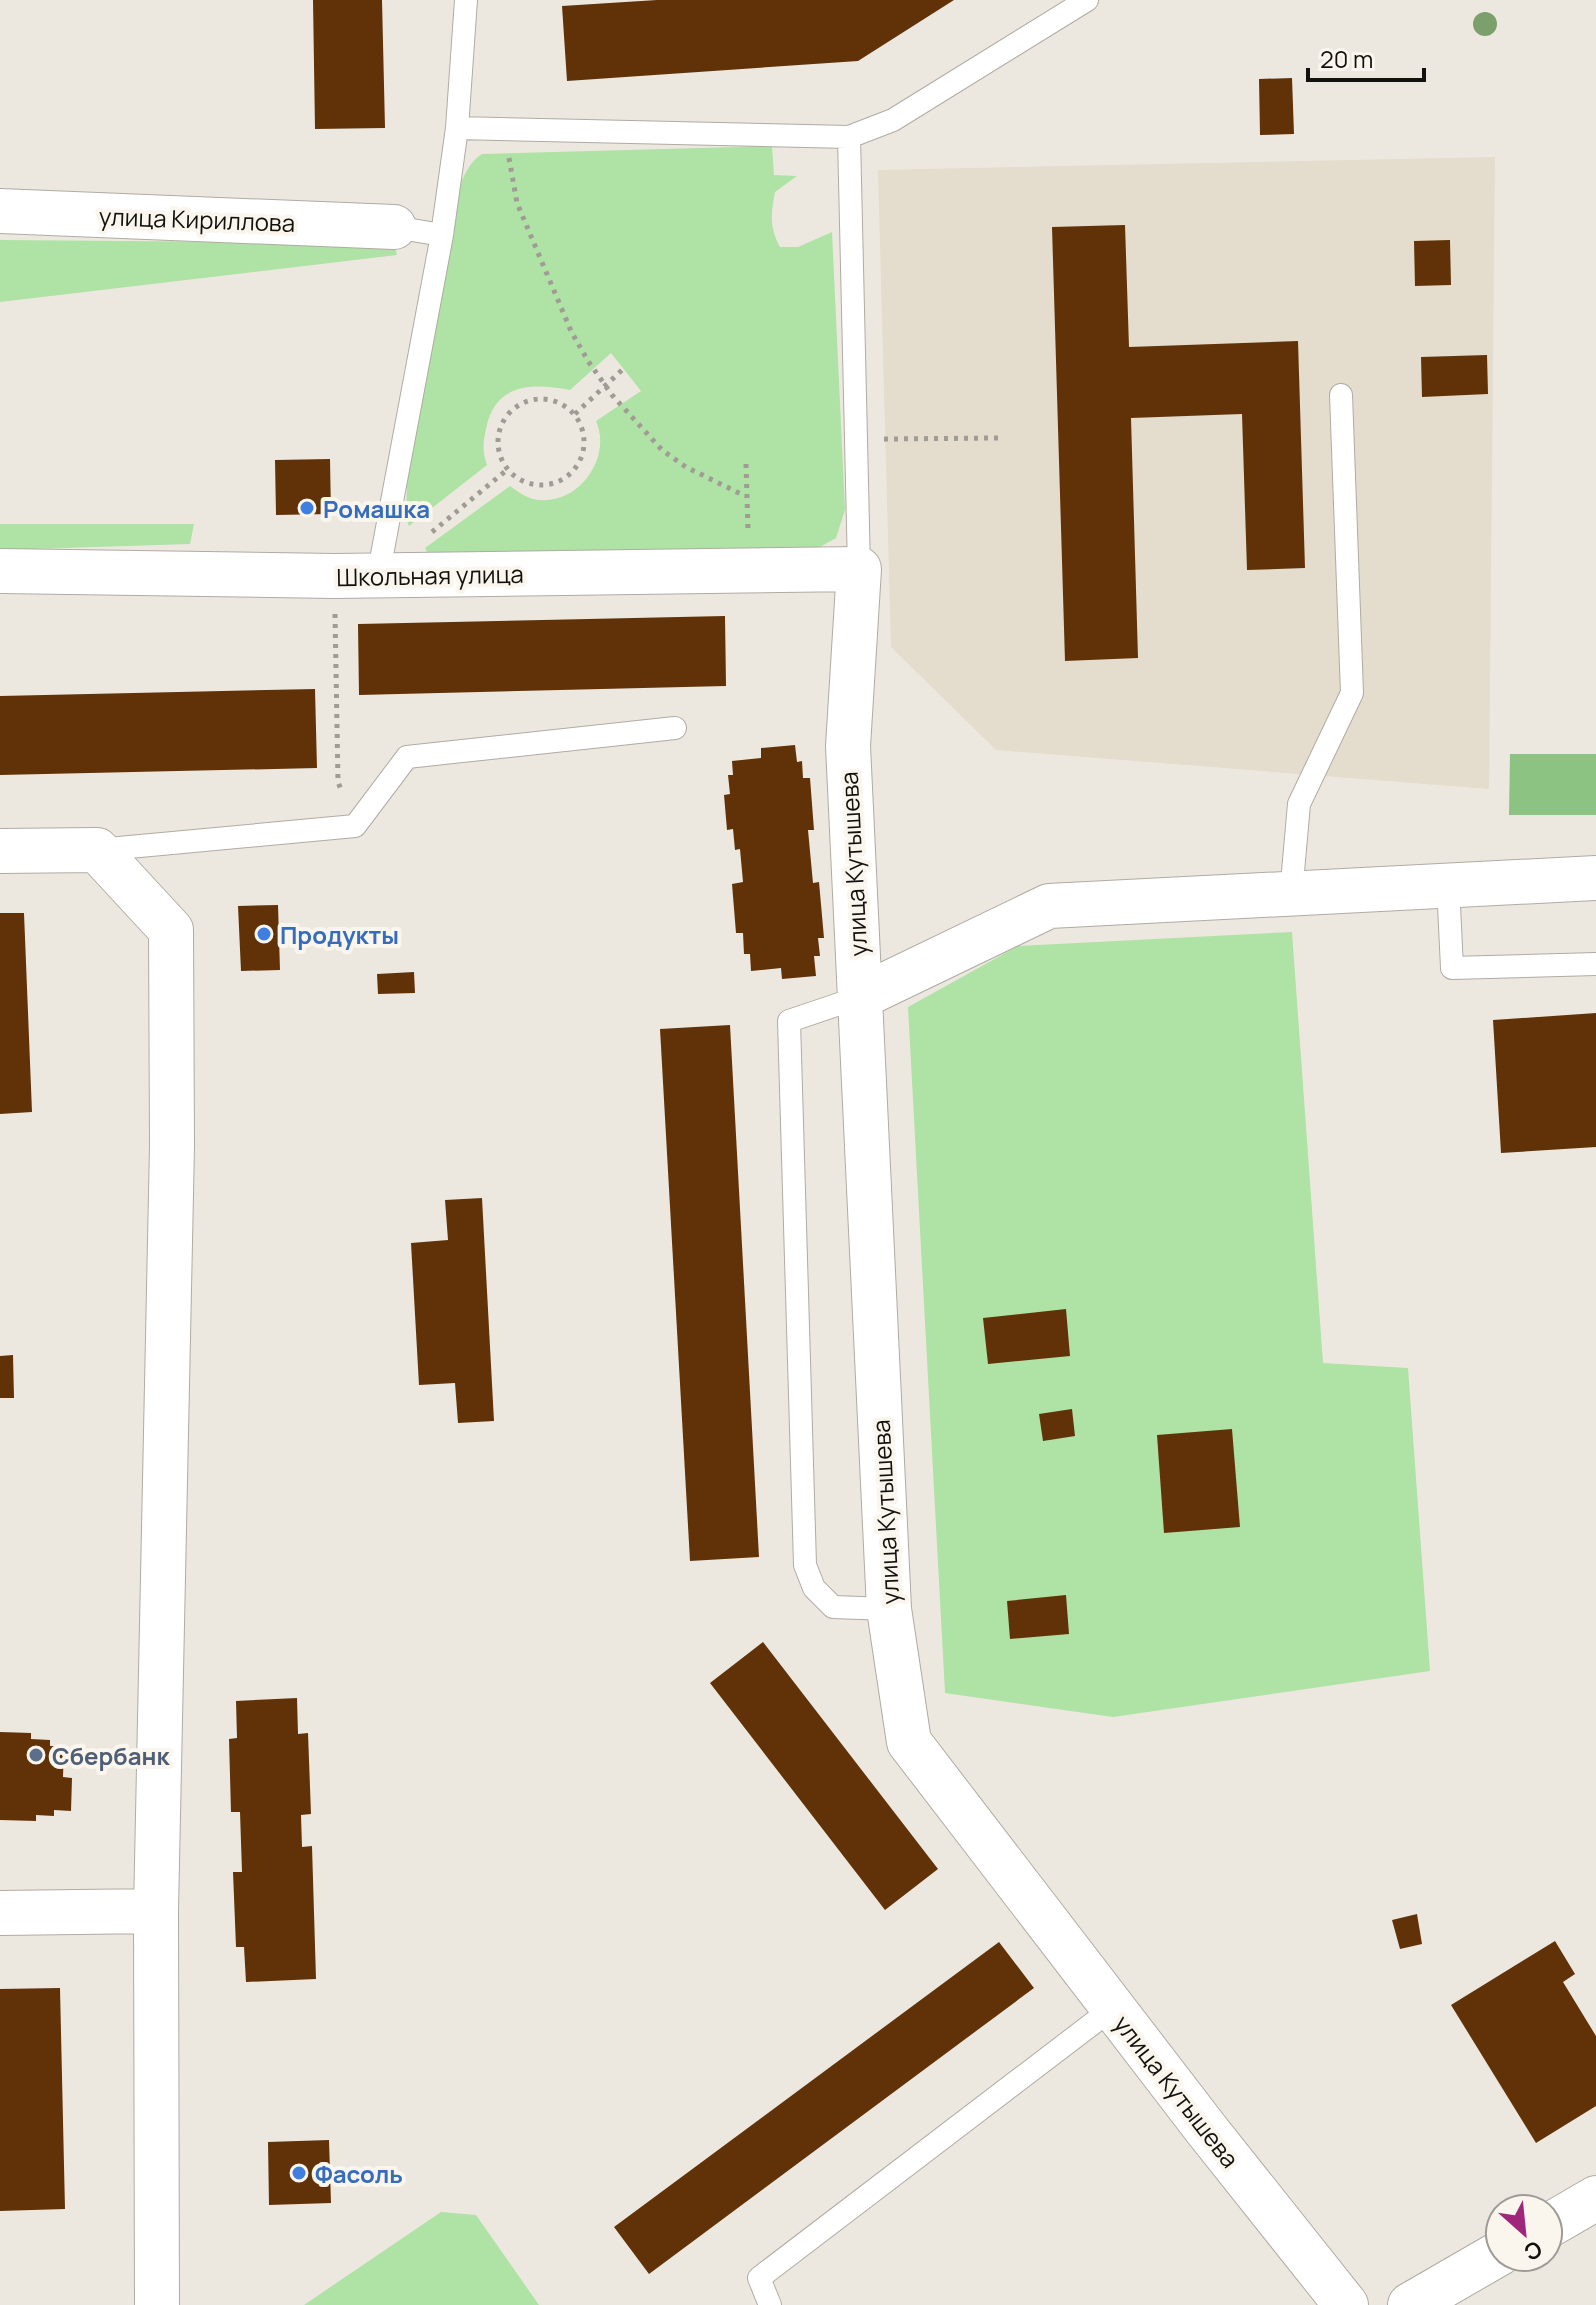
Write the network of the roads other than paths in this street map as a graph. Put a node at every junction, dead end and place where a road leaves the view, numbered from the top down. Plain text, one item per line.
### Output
1 (466, 0) edge
2 (1087, 0) edge
3 (457, 128) junction
4 (849, 137) junction
5 (0, 211) edge
6 (394, 227) joint
7 (442, 235) junction
8 (1341, 395) dead end
9 (859, 569) junction
10 (0, 571) edge
11 (378, 576) junction
12 (675, 728) dead end
13 (97, 850) junction
14 (0, 851) edge
15 (1596, 878) edge
16 (1448, 885) junction
17 (1291, 894) junction
18 (1596, 964) edge
19 (860, 997) junction
20 (889, 1609) junction
21 (156, 1911) junction
22 (0, 1913) edge
23 (1113, 2008) junction
24 (1596, 2198) edge
25 (1564, 2217) edge
26 (1484, 2262) edge
27 (157, 2305) edge
28 (770, 2305) edge
29 (1346, 2305) edge
30 (1410, 2305) edge

1 - 3 lane
2 - 4 lane
3 - 4 lane
3 - 7 lane
4 - 9 lane
5 - 6 street, улица Кириллова
6 - 7 lane
7 - 11 lane
8 - 17 lane
9 - 11 street, Школьная улица
9 - 19 street, улица Кутышева
10 - 11 street, Школьная улица
12 - 13 lane
13 - 14 street
13 - 21 street
15 - 16 street
16 - 17 street
16 - 18 lane
17 - 19 street
19 - 20 street, улица Кутышева
19 - 20 lane
20 - 23 street, улица Кутышева
21 - 22 street
21 - 27 street
23 - 28 lane
23 - 29 street, улица Кутышева
24 - 25 street
26 - 30 street

